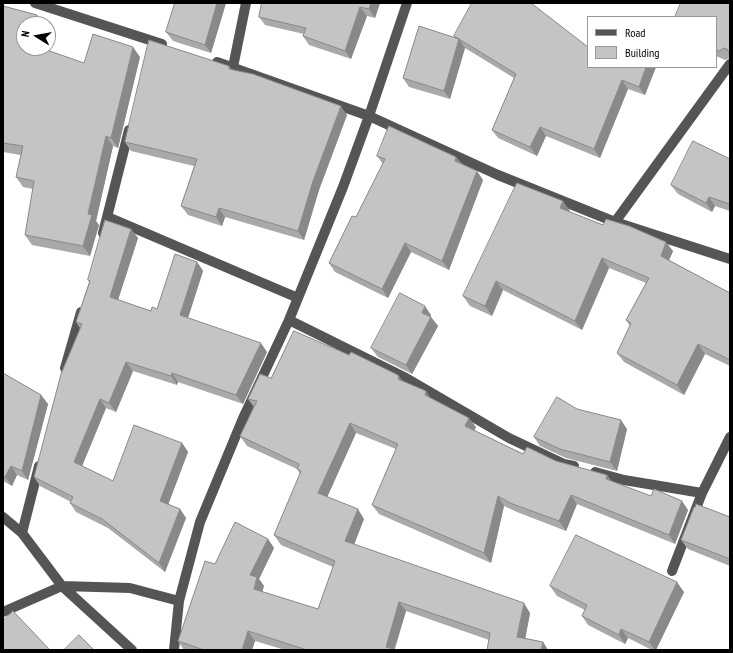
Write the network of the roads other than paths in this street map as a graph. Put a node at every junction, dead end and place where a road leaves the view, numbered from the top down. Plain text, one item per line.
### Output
1 (35, 3) edge
2 (246, 3) edge
3 (408, 3) edge
4 (173, 48) edge
5 (210, 60) edge
6 (730, 64) edge
7 (233, 67) junction
8 (369, 116) junction
9 (132, 117) edge
10 (108, 217) junction
11 (615, 222) junction
12 (101, 240) edge
13 (730, 259) edge
14 (298, 298) junction
15 (84, 300) edge
16 (289, 320) junction
17 (63, 375) edge
18 (730, 437) edge
19 (41, 458) edge
20 (702, 493) junction
21 (3, 517) edge
22 (22, 534) junction
23 (672, 571) dead end
24 (62, 586) junction
25 (179, 601) junction
26 (3, 612) edge
27 (132, 650) edge
28 (174, 650) edge

1 - 4 street
2 - 7 street
3 - 8 street
5 - 7 street
6 - 11 street
7 - 8 street
8 - 11 street
8 - 14 street
9 - 10 street
10 - 12 street
10 - 14 street
11 - 13 street
14 - 16 street
15 - 17 street
16 - 20 street
16 - 25 street
18 - 20 street
19 - 22 street
20 - 23 street
21 - 22 street
22 - 24 street
24 - 25 street
24 - 26 street
24 - 27 street
25 - 28 street

